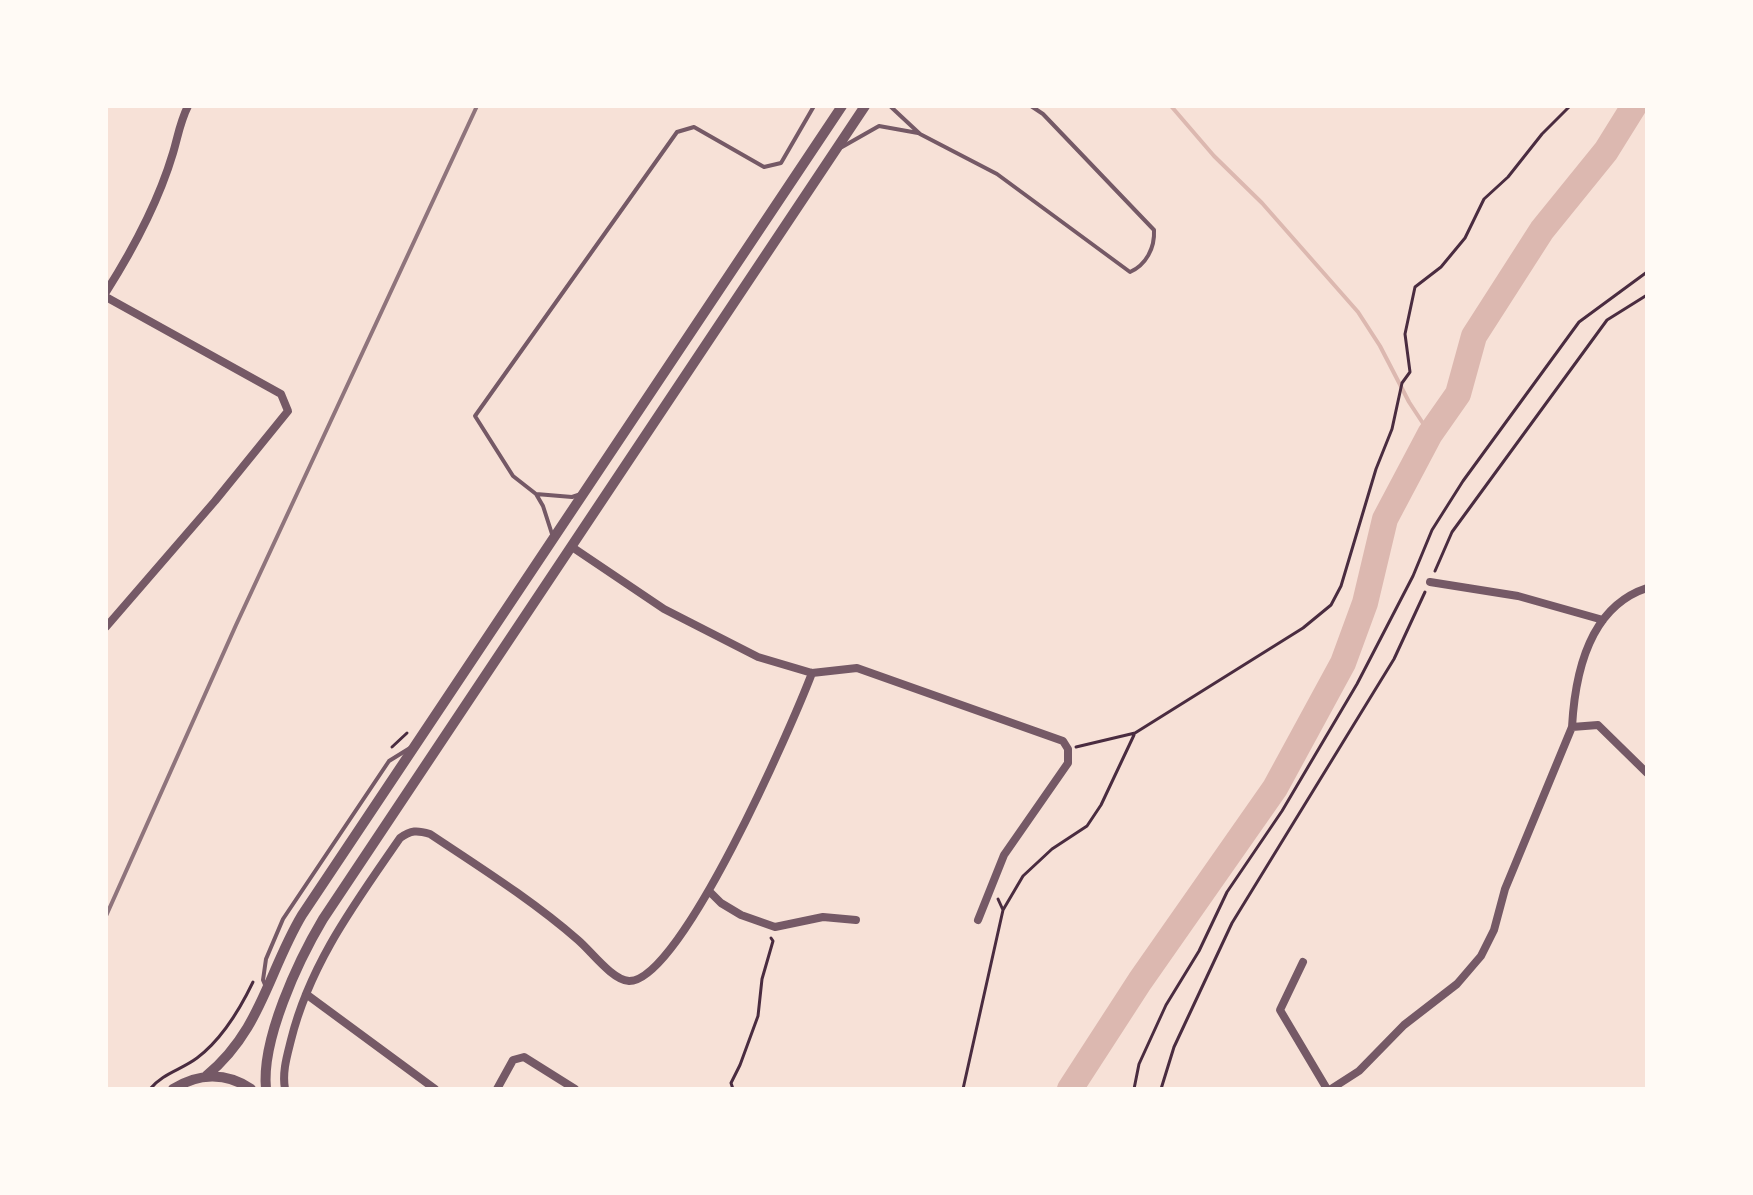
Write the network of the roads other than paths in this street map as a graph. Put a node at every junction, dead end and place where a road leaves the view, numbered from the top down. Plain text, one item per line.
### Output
1 (188, 106) edge
2 (814, 106) edge
3 (842, 106) edge
4 (865, 106) edge
5 (890, 106) edge
6 (1031, 106) edge
7 (920, 134) junction
8 (838, 149) junction
9 (106, 294) edge
10 (584, 493) junction
11 (536, 494) junction
12 (553, 540) junction
13 (572, 547) junction
14 (1430, 582) road end
15 (1647, 588) edge
16 (1603, 620) junction
17 (106, 627) edge
18 (812, 673) junction
19 (1572, 727) junction
20 (1647, 773) edge
21 (709, 891) junction
22 (856, 920) dead end
23 (978, 920) dead end
24 (1303, 962) dead end
25 (306, 994) junction
26 (206, 1076) junction
27 (173, 1089) edge
28 (251, 1089) edge
29 (266, 1089) edge
30 (285, 1089) edge
31 (435, 1089) edge
32 (497, 1089) edge
33 (575, 1089) edge
34 (1329, 1089) edge

1 - 9 street
2 - 11 lane
3 - 10 street
4 - 8 street
5 - 7 lane
6 - 7 lane
7 - 8 lane
8 - 13 street
9 - 17 street
10 - 11 lane
10 - 12 street
11 - 12 lane
12 - 26 street
13 - 18 street
13 - 29 street
14 - 16 street
15 - 16 street
16 - 19 street
18 - 21 street
18 - 23 street
19 - 20 street
19 - 34 street
21 - 22 street
21 - 25 street
24 - 34 street
25 - 30 street
25 - 31 street
26 - 27 street
26 - 28 street
32 - 33 street

